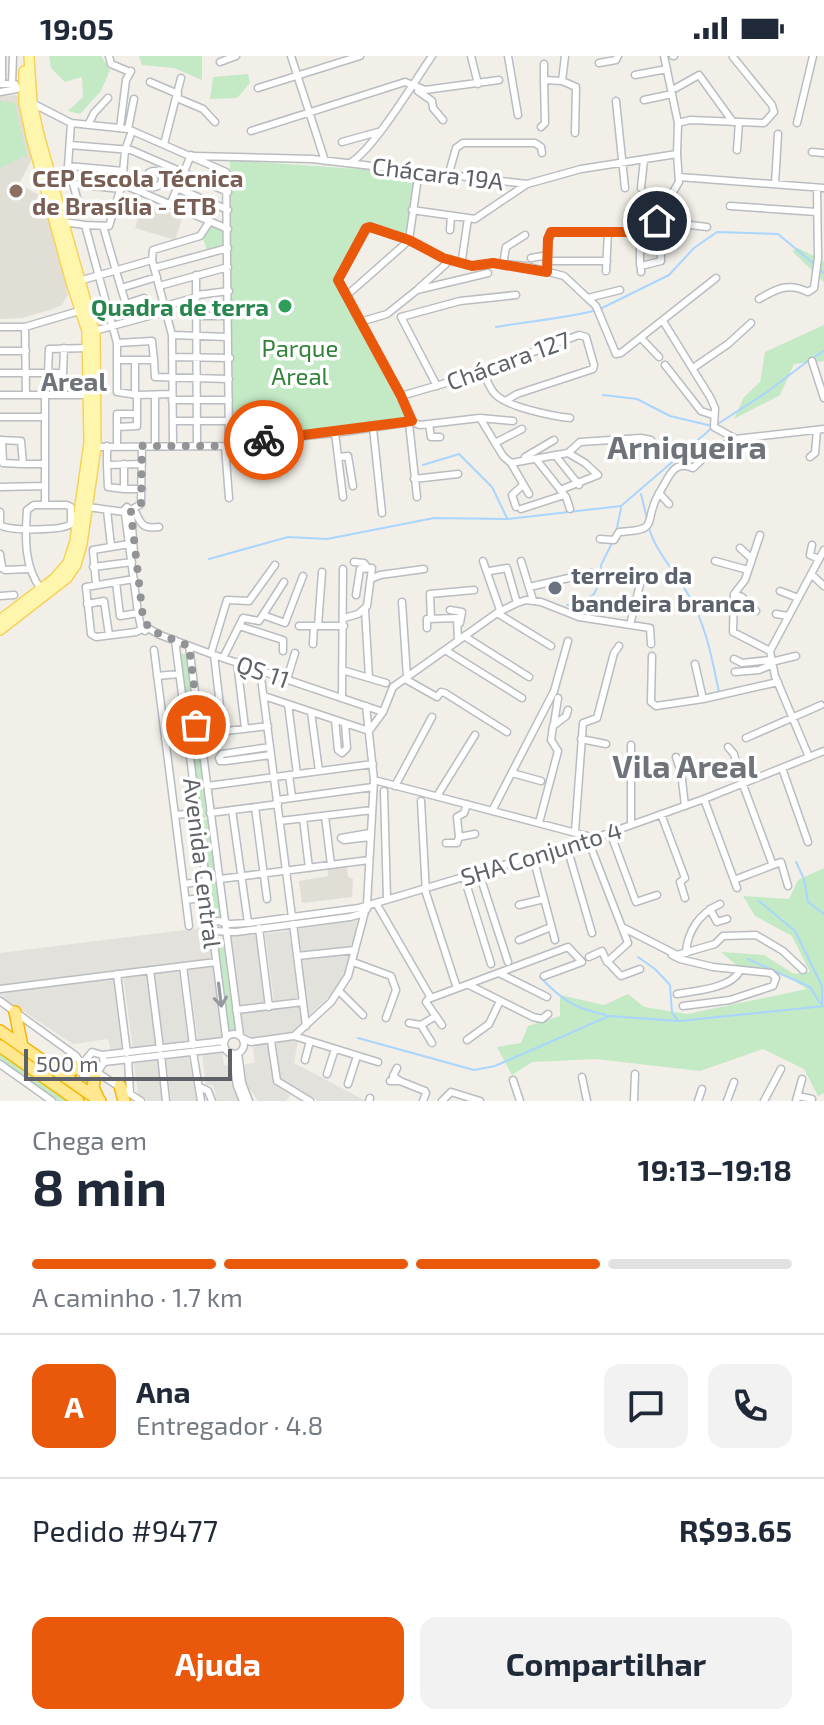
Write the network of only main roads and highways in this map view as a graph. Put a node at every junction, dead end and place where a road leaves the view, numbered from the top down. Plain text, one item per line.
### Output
1 (26, 56) edge
2 (27, 89) junction
3 (35, 135) junction
4 (63, 236) junction
5 (66, 250) junction
6 (91, 385) junction
7 (89, 476) junction
8 (16, 614) junction
9 (0, 620) edge
10 (0, 630) edge
11 (15, 1012) road end
12 (0, 1031) edge
13 (22, 1046) junction
14 (4, 1051) edge
15 (79, 1062) road end
16 (49, 1064) junction
17 (101, 1069) road end
18 (78, 1101) edge
19 (101, 1101) edge

1 - 2 main road
2 - 3 main road
2 - 3 main road
3 - 4 main road
3 - 4 main road
4 - 5 main road
5 - 6 main road
5 - 6 main road
6 - 7 main road
6 - 7 main road
7 - 8 main road
7 - 8 main road
8 - 9 main road
8 - 10 main road
11 - 13 highway
12 - 13 highway
13 - 16 highway
14 - 18 highway
15 - 16 highway
16 - 19 highway
17 - 19 highway

